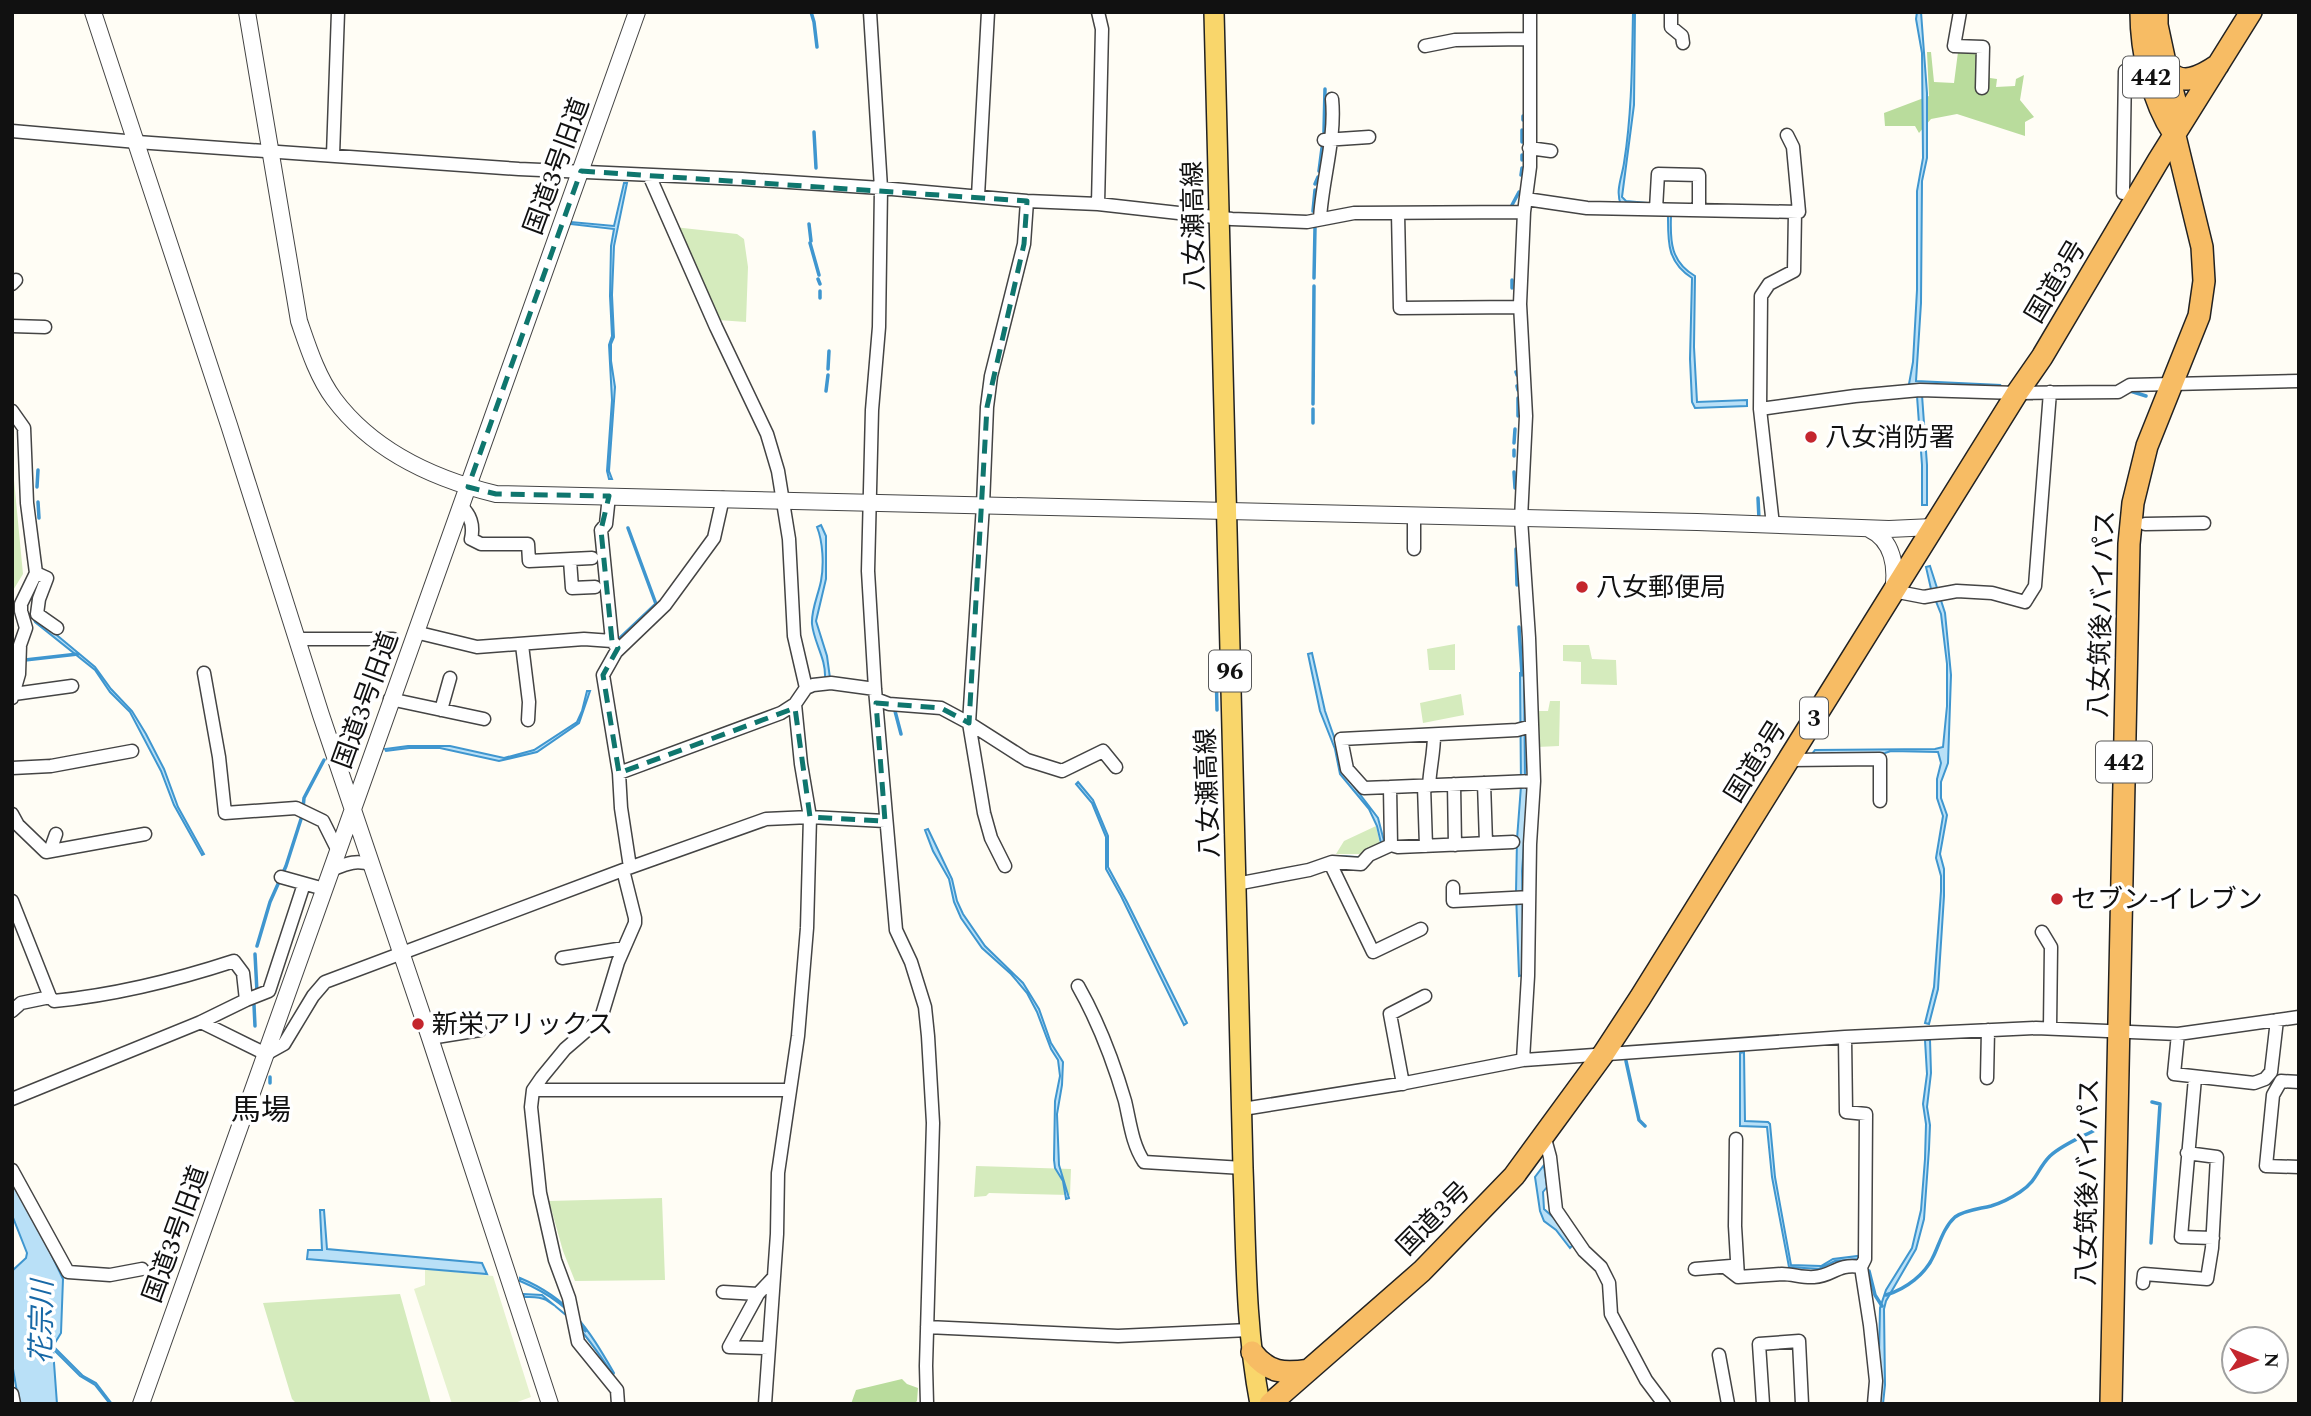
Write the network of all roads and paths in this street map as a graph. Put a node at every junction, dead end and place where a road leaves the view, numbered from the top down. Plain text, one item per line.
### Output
1 (93, 12) edge
2 (247, 12) edge
3 (338, 12) edge
4 (636, 12) edge
5 (870, 12) edge
6 (988, 12) edge
7 (1098, 12) edge
8 (1213, 12) edge
9 (1530, 12) edge
10 (1671, 12) edge
11 (1960, 12) edge
12 (2141, 12) edge
13 (2157, 12) edge
14 (2251, 12) edge
15 (1530, 39) junction
16 (1683, 43) dead end
17 (1424, 46) dead end
18 (2220, 63) junction
19 (2157, 68) junction
20 (1982, 88) dead end
21 (1332, 99) dead end
22 (12, 131) edge
23 (1787, 135) dead end
24 (2175, 136) junction
25 (1369, 137) dead end
26 (1326, 140) junction
27 (137, 142) junction
28 (1530, 148) junction
29 (1551, 151) dead end
30 (270, 152) junction
31 (333, 155) junction
32 (581, 171) junction
33 (649, 175) junction
34 (2147, 180) junction
35 (881, 188) junction
36 (2123, 193) dead end
37 (2190, 194) junction
38 (978, 196) junction
39 (1027, 201) junction
40 (1098, 204) junction
41 (1525, 206) junction
42 (1656, 209) junction
43 (1699, 210) junction
44 (1795, 212) junction
45 (1398, 213) junction
46 (1218, 216) junction
47 (1320, 219) junction
48 (1520, 307) junction
49 (12, 326) edge
50 (45, 327) dead end
51 (2299, 381) edge
52 (2172, 386) junction
53 (2050, 392) junction
54 (2017, 393) junction
55 (1760, 409) junction
56 (12, 411) edge
57 (468, 487) junction
58 (608, 496) junction
59 (723, 498) junction
60 (784, 501) junction
61 (868, 503) junction
62 (983, 505) junction
63 (461, 506) junction
64 (1227, 511) junction
65 (1414, 516) junction
66 (1521, 519) junction
67 (2204, 523) dead end
68 (2145, 524) dead end
69 (1773, 525) junction
70 (1934, 527) junction
71 (1867, 528) junction
72 (1414, 549) dead end
73 (592, 558) dead end
74 (570, 559) junction
75 (36, 573) junction
76 (595, 587) dead end
77 (1893, 591) junction
78 (57, 628) dead end
79 (415, 632) junction
80 (296, 639) junction
81 (393, 639) dead end
82 (522, 645) junction
83 (615, 645) junction
84 (204, 673) dead end
85 (450, 678) dead end
86 (72, 686) dead end
87 (806, 688) junction
88 (875, 694) junction
89 (13, 696) edge
90 (390, 699) junction
91 (795, 704) junction
92 (441, 710) junction
93 (484, 719) dead end
94 (528, 720) dead end
95 (969, 723) junction
96 (1532, 726) junction
97 (1433, 735) junction
98 (132, 751) dead end
99 (1789, 760) junction
100 (1116, 767) dead end
101 (12, 768) edge
102 (619, 773) junction
103 (1534, 781) junction
104 (1484, 783) junction
105 (1454, 784) junction
106 (1427, 786) junction
107 (1390, 787) junction
108 (1880, 802) dead end
109 (353, 807) junction
110 (12, 814) edge
111 (810, 817) junction
112 (886, 821) junction
113 (56, 834) dead end
114 (145, 834) dead end
115 (1513, 842) dead end
116 (1486, 843) junction
117 (1391, 845) junction
118 (1455, 845) junction
119 (1426, 846) junction
120 (50, 851) junction
121 (338, 851) junction
122 (1330, 863) junction
123 (372, 865) junction
124 (1004, 866) dead end
125 (626, 869) junction
126 (331, 870) junction
127 (281, 877) dead end
128 (304, 884) junction
129 (1236, 884) junction
130 (1453, 887) dead end
131 (324, 889) junction
132 (1529, 897) junction
133 (12, 901) edge
134 (1421, 929) dead end
135 (2042, 932) dead end
136 (624, 948) junction
137 (402, 954) junction
138 (562, 958) dead end
139 (1078, 986) dead end
140 (1425, 996) dead end
141 (50, 997) junction
142 (246, 1000) junction
143 (12, 1011) edge
144 (2299, 1017) edge
145 (2277, 1020) junction
146 (201, 1022) junction
147 (2050, 1028) junction
148 (480, 1030) dead end
149 (1988, 1030) junction
150 (2117, 1030) junction
151 (2178, 1034) junction
152 (1845, 1037) junction
153 (430, 1038) junction
154 (1604, 1053) junction
155 (266, 1054) junction
156 (1523, 1060) junction
157 (1987, 1078) dead end
158 (2194, 1078) junction
159 (2299, 1082) edge
160 (1403, 1084) junction
161 (533, 1090) junction
162 (790, 1090) junction
163 (12, 1099) edge
164 (1243, 1109) junction
165 (1544, 1135) junction
166 (1736, 1139) dead end
167 (2187, 1153) junction
168 (2299, 1167) edge
169 (1243, 1168) junction
170 (12, 1170) edge
171 (2213, 1238) junction
172 (1861, 1267) junction
173 (142, 1269) dead end
174 (1695, 1269) dead end
175 (1734, 1270) junction
176 (773, 1278) junction
177 (2143, 1283) dead end
178 (723, 1292) dead end
179 (758, 1294) junction
180 (928, 1327) junction
181 (1249, 1330) junction
182 (768, 1348) junction
183 (1252, 1352) junction
184 (1719, 1355) dead end
185 (1309, 1370) junction
186 (12, 1394) edge
187 (14, 1404) edge
188 (141, 1404) edge
189 (550, 1404) edge
190 (618, 1404) edge
191 (765, 1404) edge
192 (927, 1404) edge
193 (1260, 1404) edge
194 (1270, 1404) edge
195 (1664, 1404) edge
196 (1728, 1404) edge
197 (1763, 1404) edge
198 (1802, 1404) edge
199 (1874, 1404) edge
200 (2111, 1404) edge

1 - 27 street
2 - 30 street
3 - 31 street
4 - 32 street, 国道3号旧道
5 - 35 street
6 - 38 street
7 - 40 street
8 - 46 main road, 八女瀬高線 / 96
9 - 15 street
10 - 16 street
11 - 20 street
12 - 19 highway, 八女筑後バイパス / 442
13 - 19 highway, 八女筑後バイパス / 442
14 - 18 highway, 国道3号 / 3
15 - 17 street
15 - 28 street
18 - 19 highway
18 - 24 highway, 国道3号 / 3
19 - 24 highway, 八女筑後バイパス / 442
19 - 36 street
21 - 26 street
22 - 27 street
23 - 44 street
24 - 34 highway, 国道3号 / 3
24 - 37 highway, 八女筑後バイパス / 442
25 - 26 street
26 - 47 street
27 - 30 street
27 - 80 street
28 - 29 street
28 - 41 street
30 - 31 street
30 - 57 street
31 - 32 street
32 - 33 street
32 - 57 street, 国道3号旧道
33 - 35 street
33 - 60 street
34 - 37 highway
34 - 54 highway, 国道3号 / 3
35 - 38 street
35 - 61 street
37 - 52 highway, 八女筑後バイパス / 442
38 - 39 street
39 - 40 street
39 - 62 street
40 - 46 street
41 - 42 street
41 - 45 street
41 - 48 street
42 - 43 street
42 - 43 street
43 - 44 street
44 - 55 street
45 - 47 street
45 - 48 street
46 - 47 street
46 - 64 main road, 八女瀬高線 / 96
48 - 66 street
49 - 50 street
51 - 52 street
52 - 53 street
52 - 150 highway, 八女筑後バイパス / 442
53 - 54 street
53 - 77 street
54 - 55 street
54 - 70 highway, 国道3号 / 3
55 - 69 street
56 - 75 street
57 - 58 street
57 - 63 street, 国道3号旧道
58 - 59 street
58 - 83 street
59 - 60 street
59 - 83 street
60 - 61 street
60 - 87 street
61 - 62 street
61 - 88 street
62 - 64 street
62 - 95 street
63 - 74 street
63 - 79 street, 国道3号旧道
64 - 65 street
64 - 129 main road, 八女瀬高線 / 96
65 - 66 street
65 - 72 street
66 - 69 street
66 - 96 street
67 - 68 street
69 - 71 street
70 - 71 street
70 - 77 highway, 国道3号 / 3
71 - 77 street
73 - 74 street
74 - 76 street
75 - 78 street
75 - 89 street
77 - 99 highway, 国道3号 / 3
79 - 82 street
79 - 90 street, 国道3号旧道
80 - 81 street
80 - 109 street
82 - 83 street
82 - 94 street
83 - 102 street
84 - 121 street
85 - 92 street
86 - 89 street
87 - 88 street
87 - 91 street
88 - 95 street
88 - 112 street
90 - 92 street
90 - 109 street, 国道3号旧道
91 - 102 street
91 - 111 street
92 - 93 street
95 - 100 street
95 - 124 street
96 - 97 street
96 - 103 street
97 - 106 street
97 - 107 street
98 - 101 street
99 - 108 street
99 - 154 highway, 国道3号 / 3
102 - 125 street
103 - 104 street
103 - 132 street
104 - 105 street
104 - 116 street
105 - 106 street
105 - 118 street
106 - 107 street
106 - 119 street
107 - 117 street
109 - 121 street, 国道3号旧道
109 - 123 street
110 - 120 street
111 - 112 street
111 - 125 street
111 - 162 street
112 - 180 street
113 - 120 street
114 - 120 street
115 - 116 street
116 - 118 street
117 - 119 street
117 - 122 street
118 - 119 street
121 - 126 street, 国道3号旧道
122 - 129 street
122 - 134 street
123 - 126 street
123 - 137 street
125 - 136 street
125 - 137 street
126 - 131 street, 国道3号旧道
127 - 128 street
128 - 131 street
128 - 142 street
129 - 164 main road, 八女瀬高線 / 96
130 - 132 street
131 - 155 street, 国道3号旧道
132 - 156 street
133 - 141 street
135 - 147 street
136 - 138 street
136 - 161 street
137 - 153 street
137 - 155 street
139 - 169 street
140 - 160 street
141 - 142 street
141 - 143 street
142 - 146 street
144 - 145 street
145 - 151 street
145 - 158 street
146 - 155 street
146 - 163 street
147 - 149 street
147 - 150 street
148 - 153 street
149 - 152 street
149 - 157 street
150 - 151 street
150 - 200 highway, 八女筑後バイパス / 442
151 - 158 street
152 - 154 street
152 - 172 street
153 - 189 street
154 - 156 street
154 - 165 highway, 国道3号 / 3
155 - 188 street, 国道3号旧道
156 - 160 street
158 - 167 street
159 - 168 street
160 - 164 street
161 - 162 street
161 - 190 street
162 - 176 street
164 - 169 main road, 八女瀬高線 / 96
165 - 185 highway, 国道3号 / 3
165 - 195 street
166 - 175 street
167 - 171 street
167 - 171 street
169 - 181 main road, 八女瀬高線 / 96
170 - 173 street
171 - 177 street
172 - 175 street
172 - 199 street
174 - 175 street
176 - 179 street
176 - 182 street
178 - 179 street
179 - 182 street
180 - 181 street
180 - 192 street
181 - 183 main road, 八女瀬高線 / 96
182 - 191 street
183 - 185 highway
183 - 193 main road, 八女瀬高線 / 96
184 - 196 street
185 - 194 highway, 国道3号 / 3
186 - 187 street
197 - 198 street

